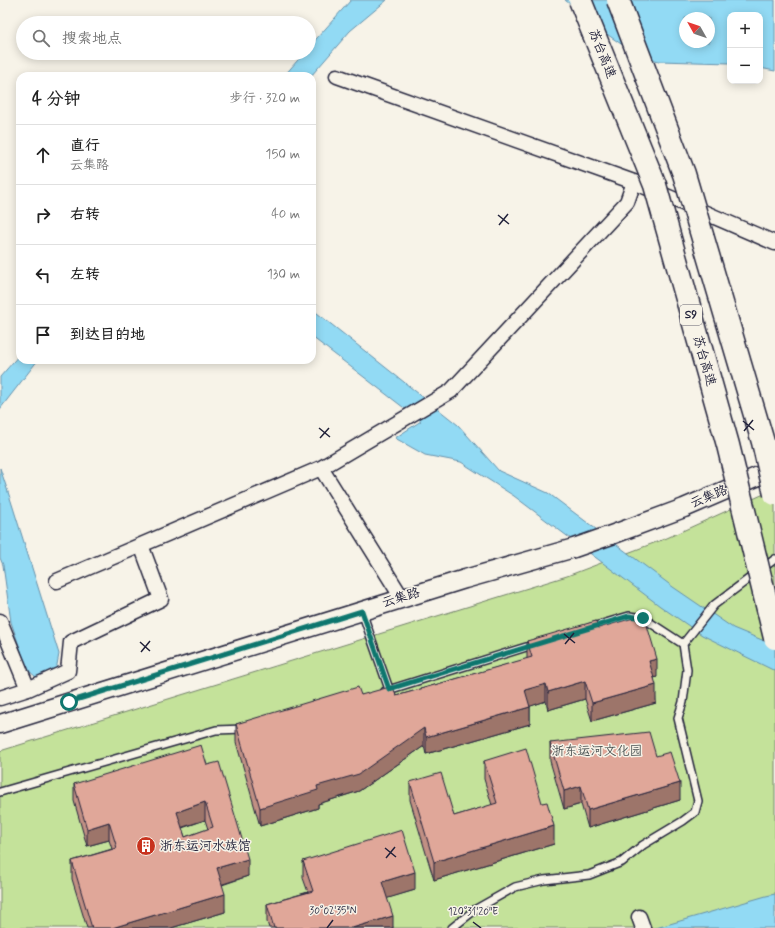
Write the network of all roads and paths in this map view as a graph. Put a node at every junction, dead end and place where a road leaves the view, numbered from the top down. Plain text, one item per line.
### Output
1 (580, 0) edge
2 (618, 0) edge
3 (337, 76) dead end
4 (634, 182) junction
5 (775, 243) edge
6 (322, 468) junction
7 (775, 469) edge
8 (775, 494) edge
9 (141, 545) junction
10 (775, 559) edge
11 (57, 581) dead end
12 (402, 598) junction
13 (362, 611) junction
14 (0, 621) edge
15 (584, 629) edge
16 (775, 638) edge
17 (546, 641) edge
18 (683, 644) junction
19 (28, 689) junction
20 (389, 689) junction
21 (374, 694) edge
22 (0, 698) edge
23 (0, 724) edge
24 (251, 728) edge
25 (0, 792) edge
26 (452, 928) edge

1 - 16 highway, 苏台高速 / S9, bridge
2 - 8 highway, bridge
3 - 4 street
4 - 5 street
4 - 6 street
6 - 9 street
6 - 12 street
7 - 12 street, 云集路
9 - 11 street
9 - 19 street
10 - 18 lane
12 - 13 street, 云集路
13 - 20 lane
13 - 23 street, 云集路
14 - 19 street
15 - 18 lane
17 - 20 lane
18 - 26 lane
19 - 22 street
20 - 21 lane
24 - 25 lane

